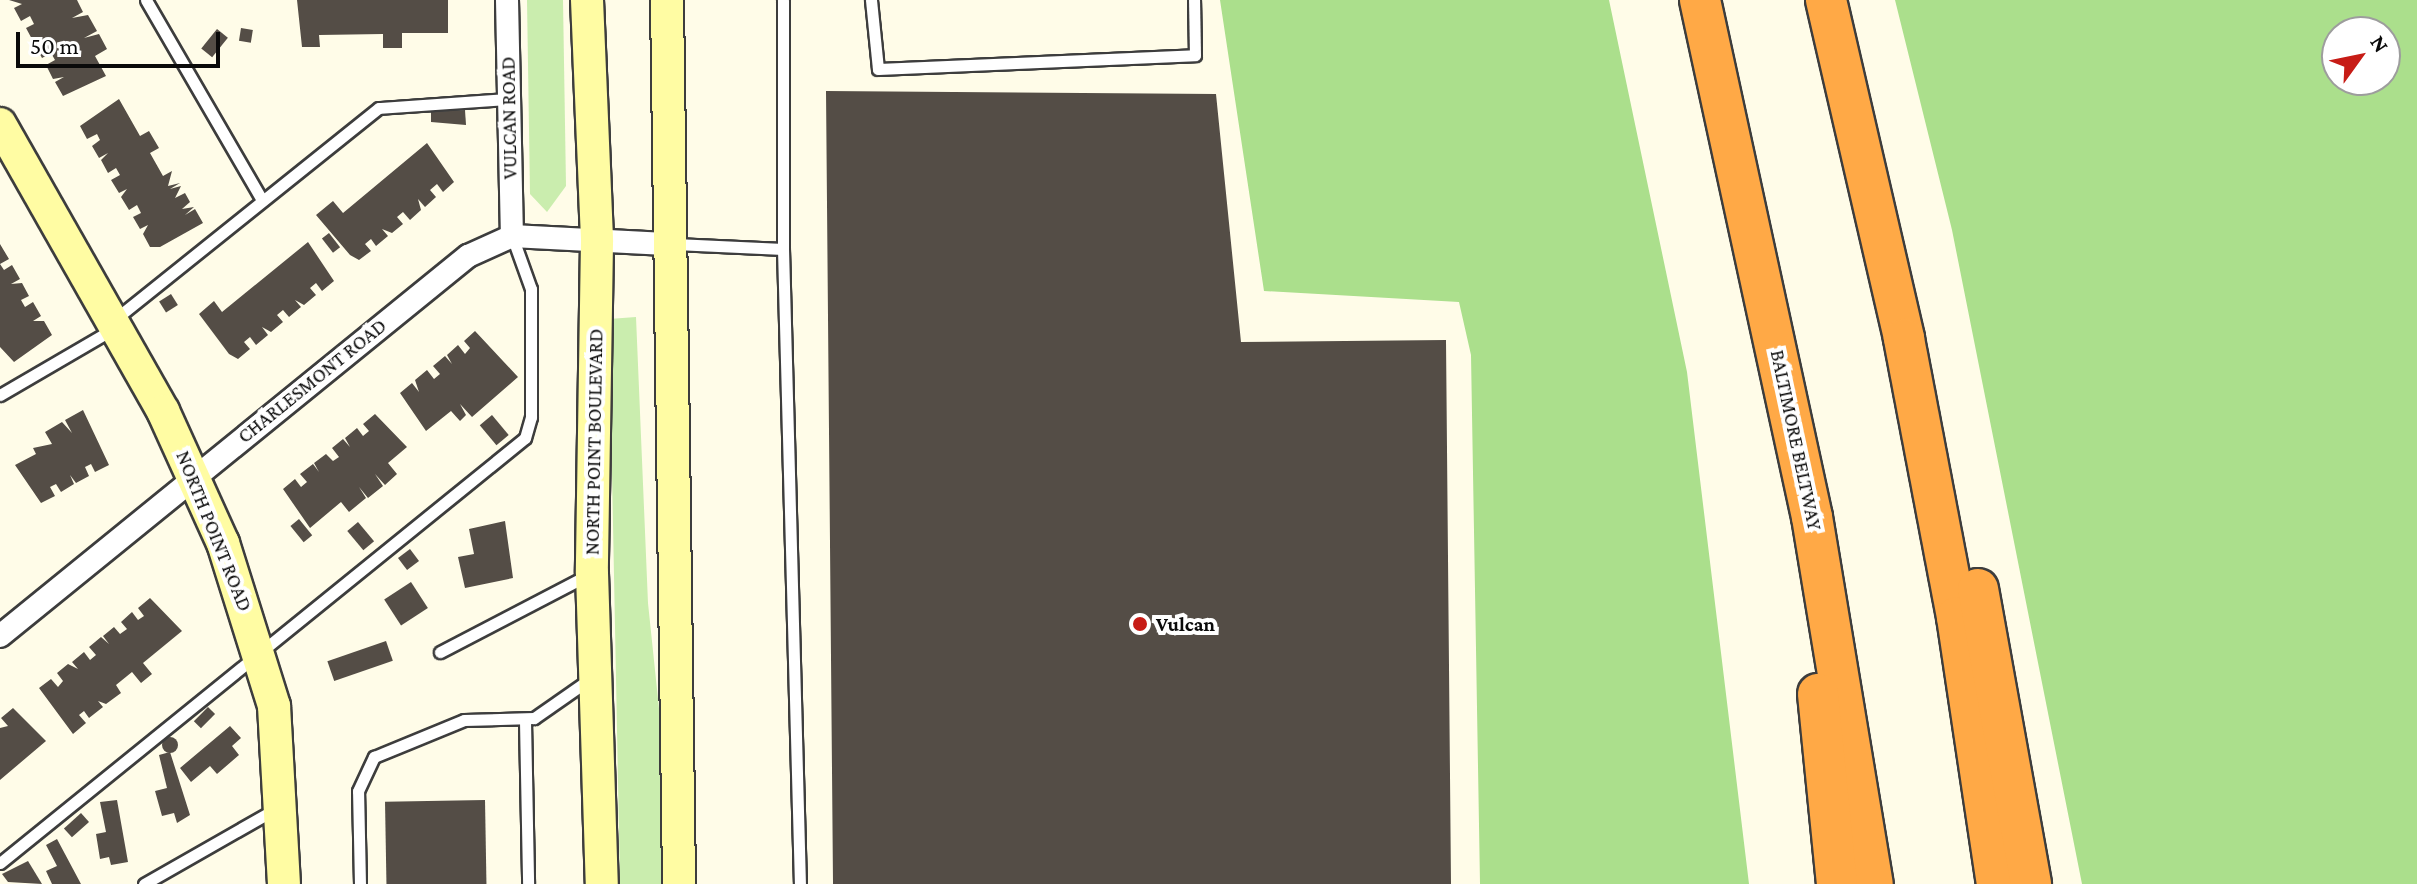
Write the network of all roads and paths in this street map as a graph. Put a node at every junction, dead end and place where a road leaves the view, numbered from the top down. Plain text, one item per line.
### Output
1 (146, 0) edge
2 (507, 0) edge
3 (587, 0) edge
4 (667, 0) edge
5 (783, 0) edge
6 (871, 0) edge
7 (1194, 0) edge
8 (1700, 0) edge
9 (1826, 0) edge
10 (509, 99) junction
11 (0, 124) edge
12 (1863, 164) junction
13 (262, 200) junction
14 (512, 236) junction
15 (597, 242) junction
16 (666, 244) junction
17 (783, 249) junction
18 (1759, 262) junction
19 (116, 324) junction
20 (0, 395) edge
21 (196, 476) junction
22 (592, 573) junction
23 (0, 636) edge
24 (259, 649) junction
25 (440, 652) dead end
26 (595, 675) junction
27 (525, 721) junction
28 (284, 803) junction
29 (0, 863) edge
30 (144, 884) edge
31 (284, 884) edge
32 (360, 884) edge
33 (528, 884) edge
34 (602, 884) edge
35 (679, 884) edge
36 (800, 884) edge
37 (1837, 884) edge
38 (1873, 884) edge
39 (1997, 884) edge
40 (2031, 884) edge

1 - 13 lane
2 - 10 street, VULCAN ROAD
3 - 15 main road, NORTH POINT BOULEVARD
4 - 16 main road
5 - 17 lane
6 - 7 lane
8 - 18 highway, BALTIMORE BELTWAY
9 - 12 highway
10 - 13 lane
10 - 14 street, VULCAN ROAD
11 - 19 main road, NORTH POINT ROAD
12 - 39 highway
12 - 40 highway
13 - 19 lane
14 - 15 street
14 - 21 street, CHARLESMONT ROAD
14 - 24 lane
15 - 16 street
15 - 22 main road, NORTH POINT BOULEVARD
16 - 17 lane
16 - 35 main road
17 - 36 lane
18 - 37 highway
18 - 38 highway, BALTIMORE BELTWAY
19 - 20 lane
19 - 21 main road, NORTH POINT ROAD
21 - 23 street, CHARLESMONT ROAD
21 - 24 main road, NORTH POINT ROAD
22 - 25 lane
22 - 26 main road, NORTH POINT BOULEVARD
24 - 28 main road, NORTH POINT ROAD
24 - 29 lane
26 - 27 lane
26 - 34 main road, NORTH POINT BOULEVARD
27 - 32 lane
27 - 33 lane
28 - 30 lane
28 - 31 main road, NORTH POINT ROAD

